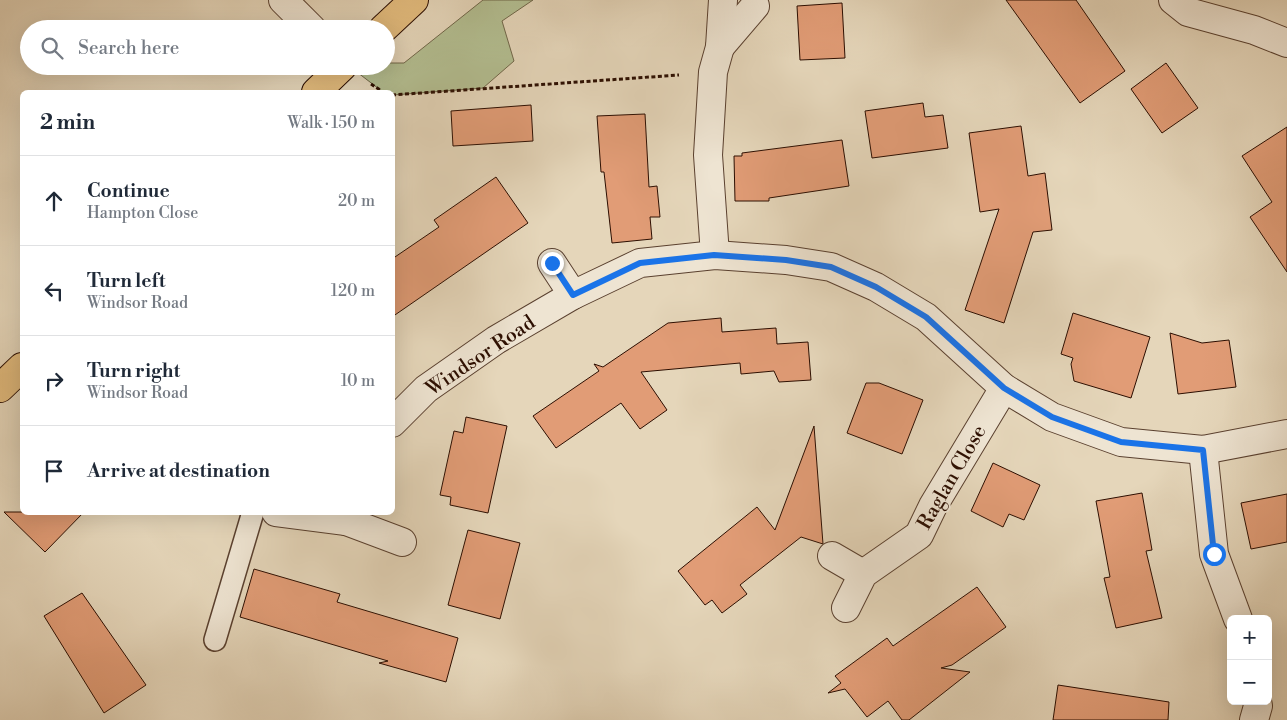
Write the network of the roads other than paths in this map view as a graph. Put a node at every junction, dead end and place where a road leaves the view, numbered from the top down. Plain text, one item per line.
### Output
1 (284, 0) edge
2 (414, 0) edge
3 (1172, 0) edge
4 (716, 3) edge
5 (755, 6) dead end
6 (303, 20) edge
7 (393, 20) edge
8 (1287, 43) edge
9 (716, 60) junction
10 (334, 75) edge
11 (318, 90) edge
12 (714, 255) junction
13 (552, 263) dead end
14 (573, 295) junction
15 (20, 370) edge
16 (0, 388) edge
17 (1004, 388) junction
18 (395, 420) edge
19 (1287, 434) edge
20 (1203, 450) junction
21 (252, 515) edge
22 (319, 515) edge
23 (348, 517) edge
24 (402, 542) dead end
25 (832, 556) dead end
26 (863, 574) junction
27 (846, 608) dead end
28 (1237, 615) edge
29 (215, 640) dead end
30 (1258, 705) edge
31 (1254, 720) edge

1 - 6 street
2 - 7 main road
3 - 8 street
4 - 9 street
5 - 9 street
9 - 12 street
10 - 11 main road
12 - 14 street, Windsor Road
12 - 17 street, Windsor Road
13 - 14 street
14 - 18 street, Windsor Road
15 - 16 main road
17 - 20 street, Windsor Road
17 - 26 street, Raglan Close
19 - 20 street, Windsor Road
20 - 28 street
21 - 29 lane
22 - 23 street
23 - 24 street
25 - 26 street
26 - 27 street, Raglan Close
30 - 31 street

